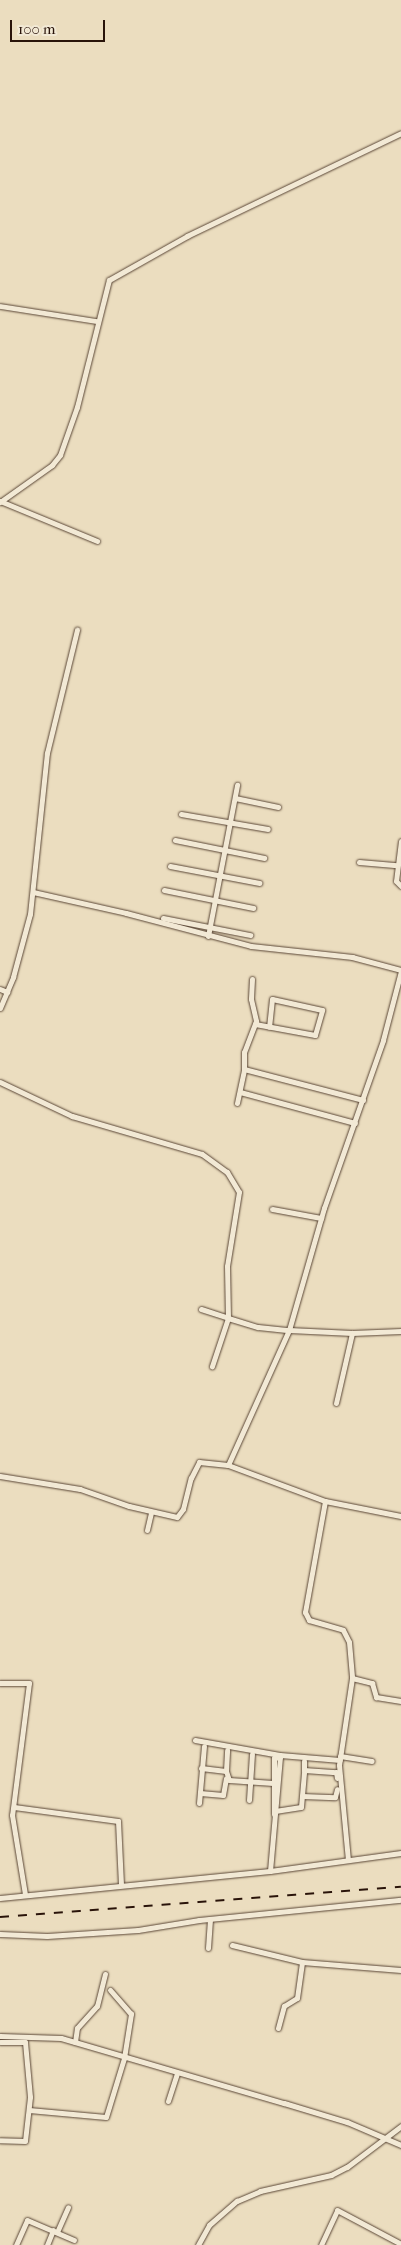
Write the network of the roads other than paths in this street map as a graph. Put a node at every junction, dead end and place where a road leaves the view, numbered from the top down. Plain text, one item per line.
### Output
1 (401, 133) edge
2 (0, 306) edge
3 (96, 321) junction
4 (0, 501) edge
5 (97, 541) dead end
6 (77, 630) dead end
7 (237, 785) dead end
8 (234, 798) junction
9 (278, 807) dead end
10 (181, 814) dead end
11 (230, 822) junction
12 (268, 829) dead end
13 (175, 840) dead end
14 (401, 841) edge
15 (225, 848) junction
16 (264, 858) dead end
17 (359, 862) dead end
18 (396, 865) junction
19 (170, 866) dead end
20 (220, 873) junction
21 (259, 883) dead end
22 (401, 886) edge
23 (164, 890) dead end
24 (33, 892) junction
25 (215, 899) junction
26 (253, 908) dead end
27 (162, 918) dead end
28 (210, 926) junction
29 (250, 935) dead end
30 (208, 936) junction
31 (401, 971) edge
32 (252, 979) dead end
33 (0, 989) edge
34 (7, 992) junction
35 (0, 1008) edge
36 (255, 1024) junction
37 (269, 1027) junction
38 (244, 1068) junction
39 (0, 1082) edge
40 (240, 1092) junction
41 (363, 1100) junction
42 (237, 1103) dead end
43 (355, 1123) junction
44 (272, 1209) dead end
45 (322, 1218) junction
46 (201, 1309) dead end
47 (228, 1318) junction
48 (289, 1330) junction
49 (401, 1330) edge
50 (352, 1333) junction
51 (212, 1366) dead end
52 (336, 1403) dead end
53 (228, 1465) junction
54 (0, 1476) edge
55 (325, 1502) junction
56 (151, 1512) junction
57 (401, 1516) edge
58 (147, 1530) dead end
59 (352, 1678) junction
60 (0, 1683) edge
61 (401, 1701) edge
62 (195, 1740) dead end
63 (204, 1746) dead end
64 (227, 1750) dead end
65 (252, 1754) dead end
66 (340, 1758) junction
67 (304, 1761) dead end
68 (372, 1761) dead end
69 (201, 1768) junction
70 (304, 1770) junction
71 (226, 1771) junction
72 (226, 1778) junction
73 (251, 1781) junction
74 (200, 1794) junction
75 (302, 1796) junction
76 (249, 1800) dead end
77 (199, 1803) dead end
78 (14, 1807) junction
79 (274, 1812) junction
80 (401, 1853) edge
81 (348, 1860) junction
82 (270, 1871) junction
83 (121, 1885) junction
84 (25, 1894) junction
85 (0, 1898) edge
86 (401, 1900) edge
87 (210, 1919) junction
88 (0, 1934) edge
89 (232, 1945) dead end
90 (208, 1948) dead end
91 (302, 1962) junction
92 (401, 1970) edge
93 (105, 1974) dead end
94 (110, 1990) dead end
95 (278, 2028) dead end
96 (0, 2036) edge
97 (25, 2039) junction
98 (0, 2042) edge
99 (75, 2042) junction
100 (124, 2058) junction
101 (177, 2074) junction
102 (168, 2102) dead end
103 (29, 2110) junction
104 (401, 2126) edge
105 (388, 2138) junction
106 (0, 2140) edge
107 (401, 2145) edge
108 (68, 2207) dead end
109 (55, 2231) junction
110 (74, 2240) dead end
111 (401, 2244) edge
112 (16, 2245) edge
113 (47, 2245) edge
114 (198, 2245) edge
115 (321, 2245) edge

1 - 3 street
2 - 3 street
3 - 4 street
4 - 5 street
6 - 24 street
7 - 8 street
8 - 9 street
8 - 11 street
10 - 11 street
11 - 12 street
11 - 15 street
13 - 15 street
14 - 18 street
15 - 16 street
15 - 20 street
17 - 18 street
18 - 22 street
19 - 20 street
20 - 21 street
20 - 25 street
23 - 25 street
24 - 30 street
24 - 34 street
25 - 26 street
25 - 28 street
27 - 28 street
28 - 29 street
28 - 30 street
30 - 31 street
31 - 41 street
32 - 36 street
33 - 34 street
34 - 35 street
36 - 37 street
36 - 38 street
37 - 37 street
38 - 40 street
38 - 41 street
39 - 47 street
40 - 42 street
40 - 43 street
41 - 43 street
43 - 45 street
44 - 45 street
45 - 48 street
46 - 47 street
47 - 48 street
47 - 51 street
48 - 50 street
48 - 53 street
49 - 50 street
50 - 52 street
53 - 55 street
53 - 56 street
54 - 56 street
55 - 57 street
55 - 59 street
56 - 58 street
59 - 61 street
59 - 66 street
60 - 78 street
62 - 66 street
63 - 69 street
64 - 71 street
65 - 73 street
66 - 68 street
66 - 81 street
67 - 70 street
69 - 71 street
69 - 74 street
70 - 75 street
70 - 75 street
71 - 72 street
72 - 73 street
72 - 74 street
73 - 76 street
73 - 79 street
74 - 77 street
75 - 79 street
78 - 83 street
78 - 84 street
79 - 82 street
80 - 81 street
81 - 82 street
82 - 83 street
83 - 84 street
84 - 85 street
86 - 87 street
87 - 88 street
87 - 90 street
89 - 91 street
91 - 92 street
91 - 95 street
93 - 99 street
94 - 100 street
96 - 97 street
97 - 98 street
97 - 99 street
97 - 103 street
99 - 100 street
100 - 101 street
100 - 103 street
101 - 102 street
101 - 105 street
103 - 106 street
104 - 105 street
105 - 107 street
105 - 114 street
108 - 109 street
109 - 110 street
109 - 112 street
109 - 113 street
111 - 115 street

